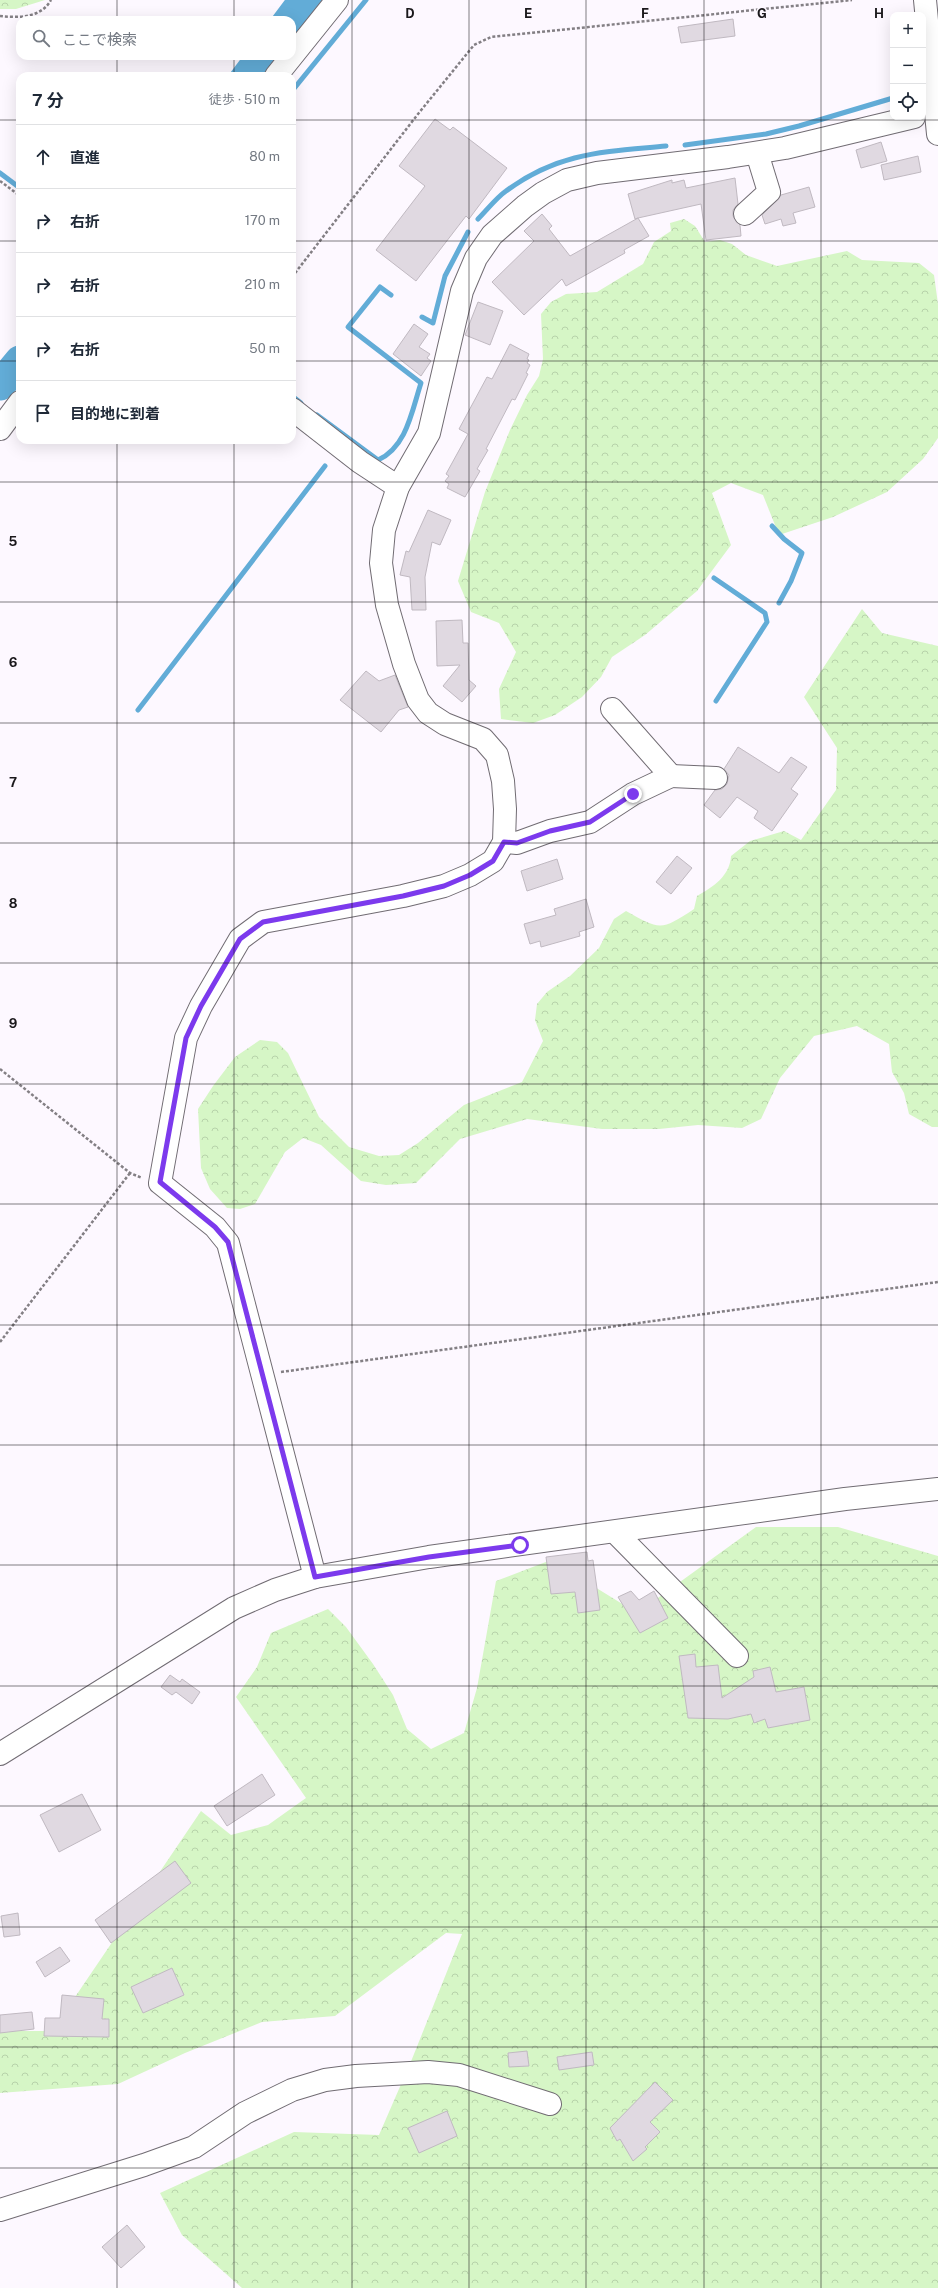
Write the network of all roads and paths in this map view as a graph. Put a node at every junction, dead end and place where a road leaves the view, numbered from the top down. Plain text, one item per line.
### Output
1 (51, 0) edge
2 (337, 0) edge
3 (852, 0) edge
4 (925, 0) edge
5 (0, 16) edge
6 (29, 16) edge
7 (16, 17) edge
8 (296, 51) edge
9 (289, 60) edge
10 (279, 72) edge
11 (932, 113) edge
12 (902, 120) edge
13 (938, 134) edge
14 (757, 153) junction
15 (0, 181) edge
16 (16, 193) edge
17 (746, 214) dead end
18 (296, 272) edge
19 (16, 407) edge
20 (296, 412) edge
21 (0, 429) edge
22 (398, 487) junction
23 (612, 709) dead end
24 (671, 776) junction
25 (716, 778) dead end
26 (504, 842) junction
27 (0, 1069) edge
28 (130, 1173) junction
29 (160, 1182) junction
30 (938, 1282) edge
31 (0, 1342) edge
32 (262, 1374) junction
33 (938, 1489) edge
34 (615, 1532) junction
35 (315, 1577) junction
36 (737, 1656) dead end
37 (0, 1754) edge
38 (550, 2104) dead end
39 (0, 2210) edge

1 - 6 path
2 - 8 street
3 - 18 path
4 - 11 street
5 - 7 path
9 - 10 street
11 - 13 street
12 - 14 street
14 - 17 street
14 - 22 street
15 - 16 path
19 - 21 street
20 - 22 street
22 - 26 street
23 - 24 street
24 - 25 street
24 - 26 street
26 - 29 street
27 - 28 path
28 - 29 path
28 - 31 path
29 - 32 street
30 - 32 path
32 - 35 street
33 - 34 street
34 - 35 street
34 - 36 street
35 - 37 street
38 - 39 street

